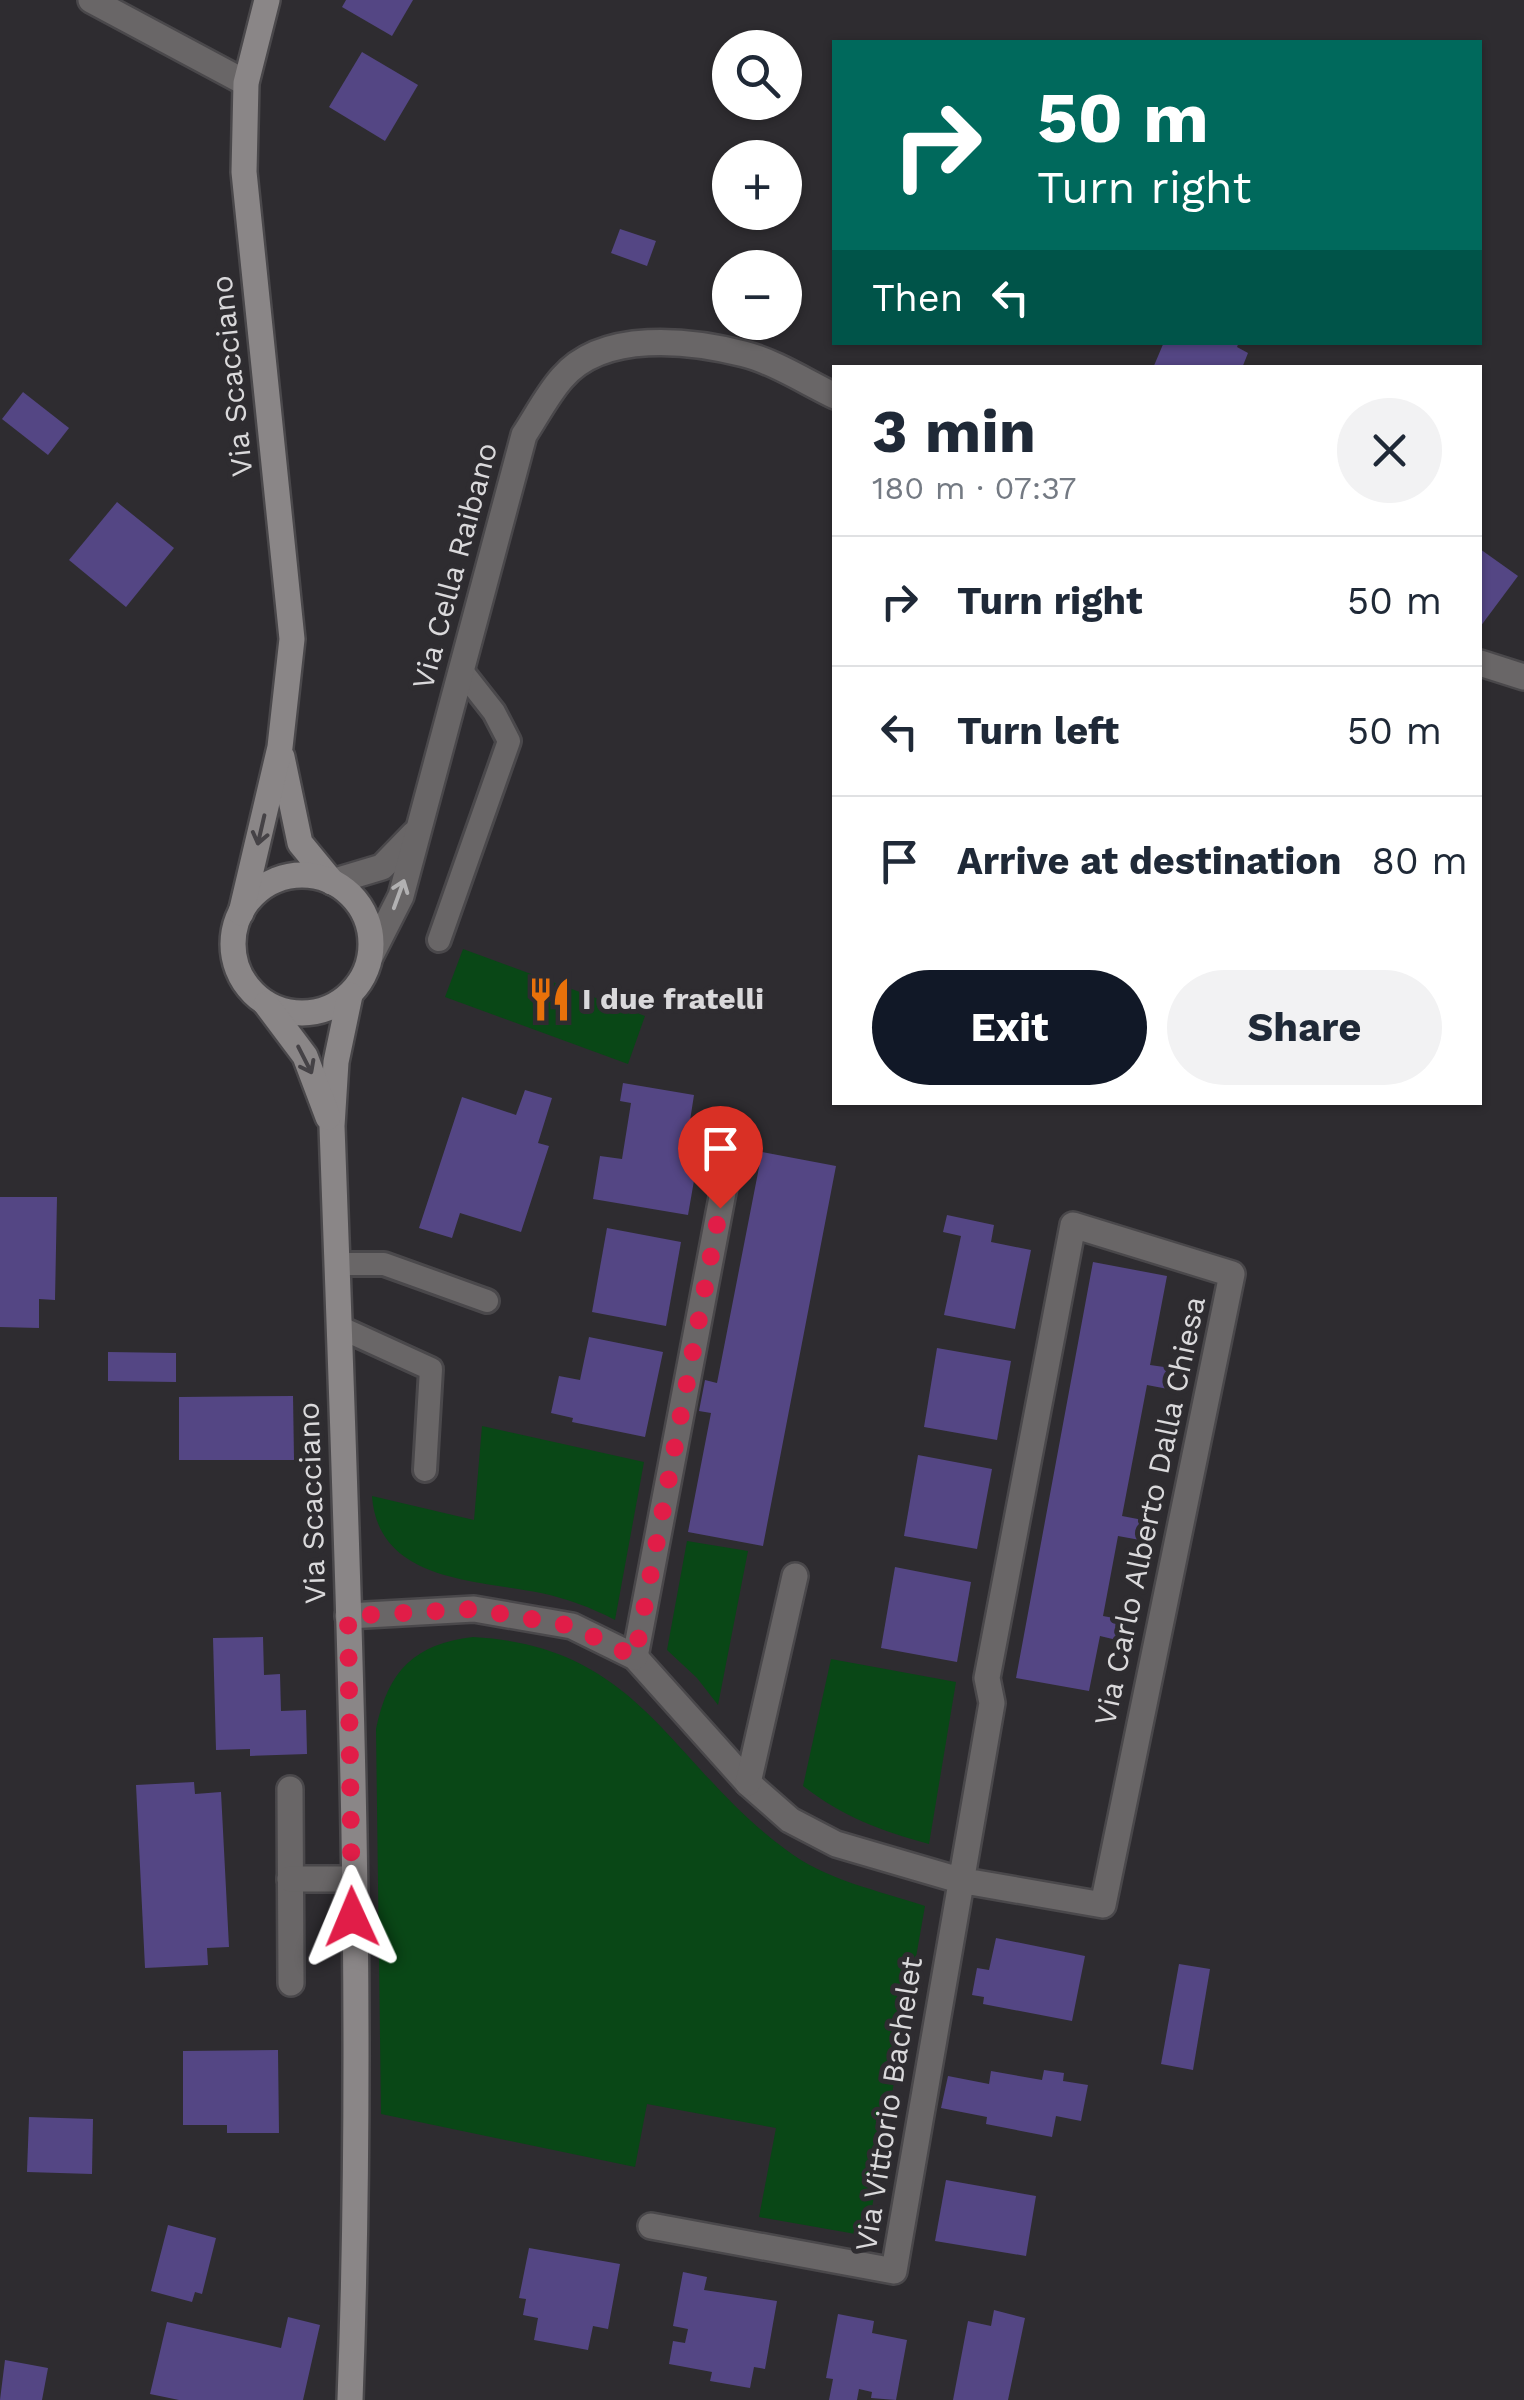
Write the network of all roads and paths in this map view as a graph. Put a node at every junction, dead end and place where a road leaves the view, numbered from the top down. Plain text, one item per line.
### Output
1 (91, 0) edge
2 (267, 0) edge
3 (246, 83) junction
4 (832, 395) edge
5 (1482, 664) edge
6 (461, 670) junction
7 (1524, 677) edge
8 (280, 747) junction
9 (418, 830) junction
10 (332, 882) junction
11 (241, 913) junction
12 (439, 940) dead end
13 (371, 955) junction
14 (350, 994) junction
15 (264, 1002) junction
16 (332, 1126) junction
17 (734, 1134) dead end
18 (337, 1264) junction
19 (487, 1301) dead end
20 (340, 1327) junction
21 (426, 1470) dead end
22 (796, 1576) dead end
23 (348, 1616) junction
24 (635, 1657) junction
25 (748, 1783) junction
26 (290, 1789) dead end
27 (290, 1879) junction
28 (352, 1879) junction
29 (959, 1880) junction
30 (291, 1984) dead end
31 (651, 2226) dead end
32 (350, 2400) edge

1 - 3 street
2 - 3 street, Via Scacciano
3 - 8 street, Via Scacciano
4 - 6 street, Via Cella Raibano
5 - 7 street
6 - 9 street, Via Cella Raibano
6 - 12 lane
8 - 10 street, Via Scacciano
8 -> 11 street, Via Scacciano
9 - 10 street, Via Cella Raibano
13 -> 9 street, Via Cella Raibano
10 - 11 street
10 - 13 street, Via Scacciano
11 - 15 street, Via Scacciano
13 - 14 street, Via Scacciano
14 - 15 street
14 - 16 street, Via Scacciano
15 -> 16 street, Via Scacciano
16 - 18 street, Via Scacciano
17 - 24 street
18 - 19 lane
18 - 20 street, Via Scacciano
20 - 21 lane
20 - 23 street, Via Scacciano
22 - 25 street
23 - 24 street, Via Carlo Alberto Dalla Chiesa
23 - 28 street, Via Scacciano
24 - 25 street, Via Carlo Alberto Dalla Chiesa
25 - 29 street, Via Carlo Alberto Dalla Chiesa
26 - 27 street
27 - 28 street
27 - 30 street
28 - 32 street, Via Scacciano
29 - 29 street, Via Carlo Alberto Dalla Chiesa
29 - 31 street, Via Vittorio Bachelet

